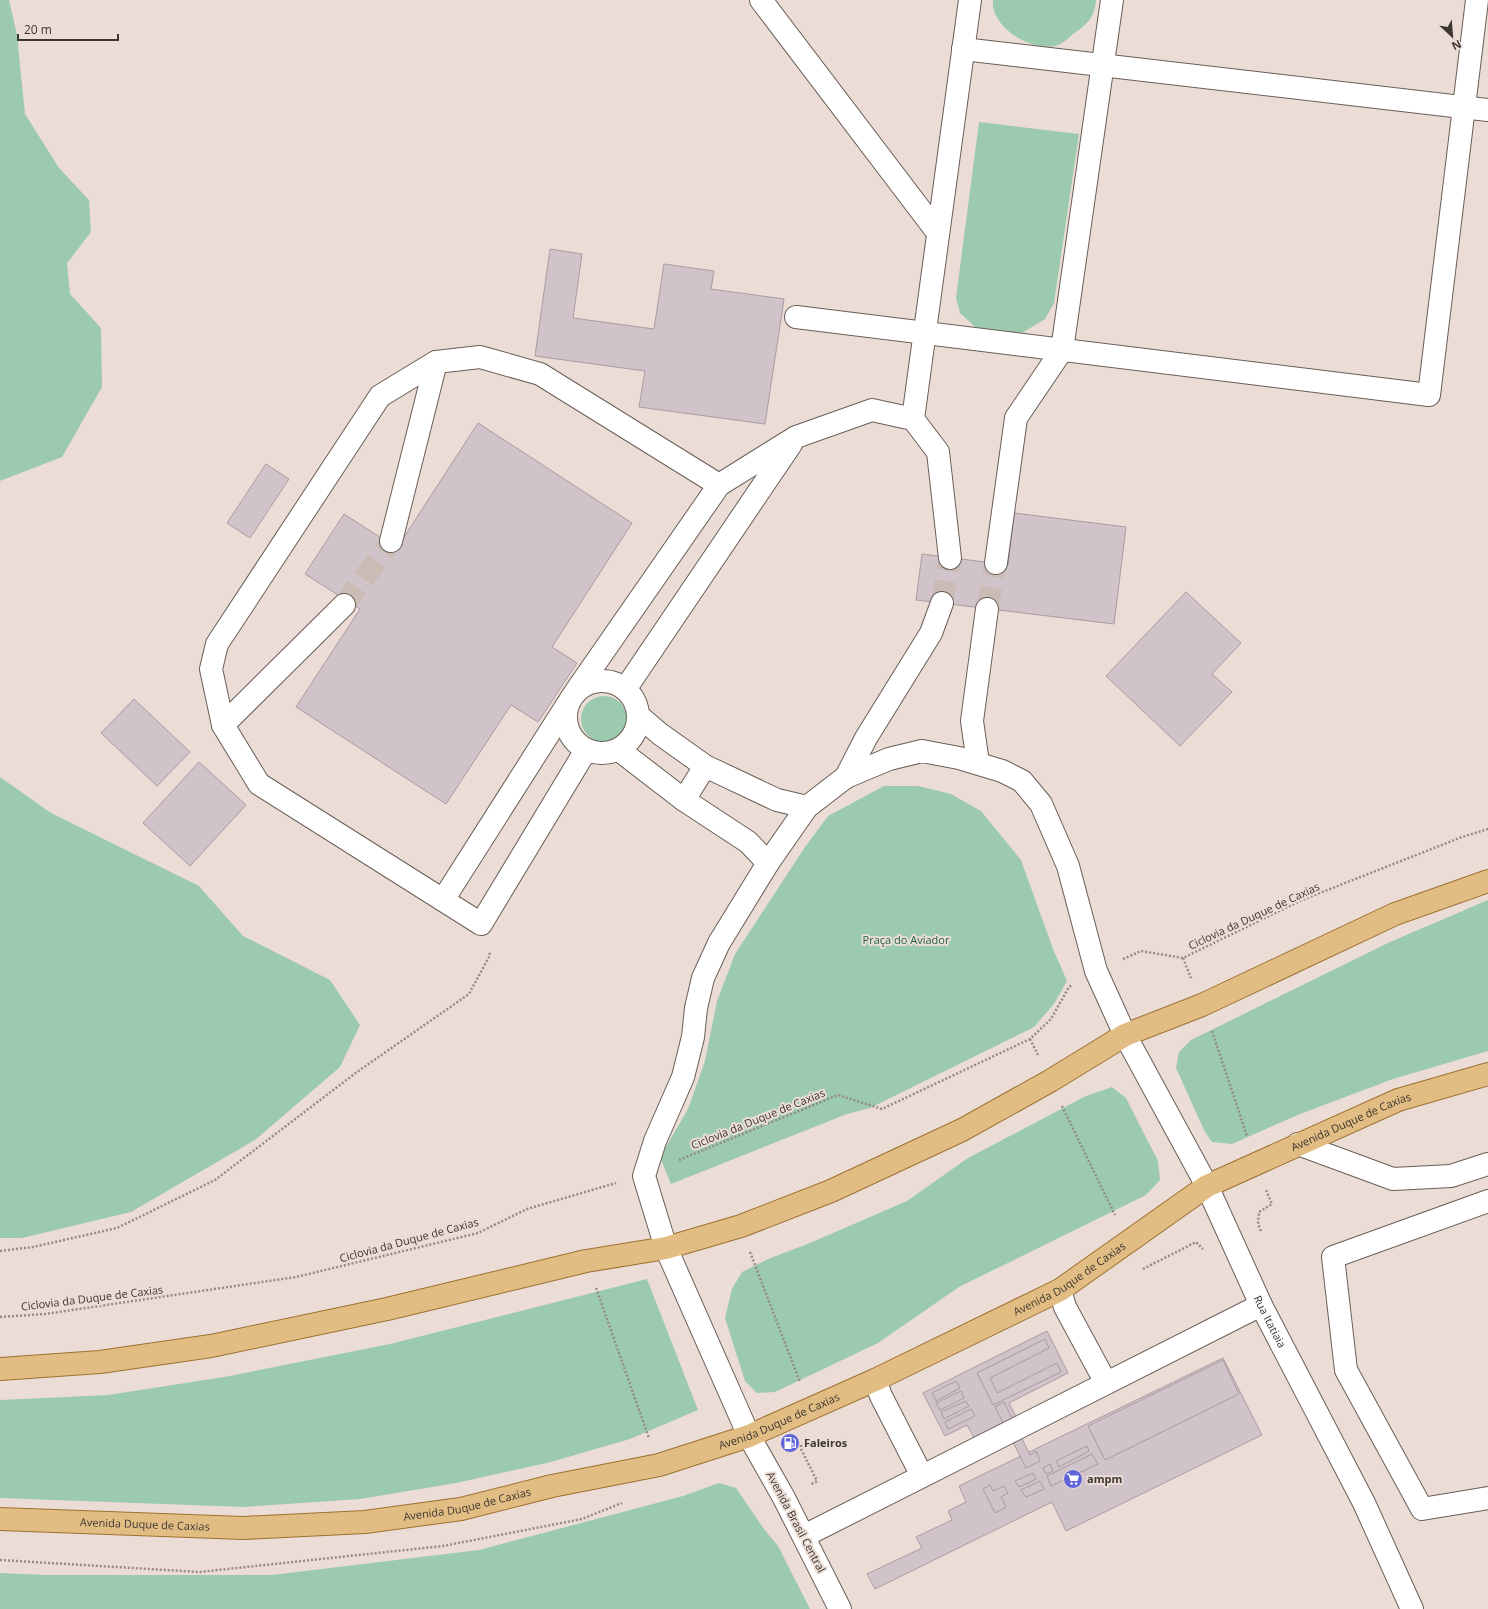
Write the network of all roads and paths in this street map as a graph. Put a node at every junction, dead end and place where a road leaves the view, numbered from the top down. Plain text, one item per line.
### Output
1 (761, 0) edge
2 (970, 0) edge
3 (1112, 0) edge
4 (1477, 0) edge
5 (963, 49) junction
6 (1103, 65) junction
7 (1464, 107) junction
8 (1488, 110) edge
9 (938, 233) junction
10 (796, 317) dead end
11 (924, 333) junction
12 (1062, 350) junction
13 (436, 362) junction
14 (913, 419) junction
15 (796, 437) junction
16 (719, 485) junction
17 (391, 541) tunnel mouth
18 (950, 558) tunnel mouth
19 (996, 563) tunnel mouth
20 (942, 603) tunnel mouth
21 (344, 605) tunnel mouth
22 (988, 609) tunnel mouth
23 (626, 688) junction
24 (571, 698) junction
25 (639, 716) junction
26 (223, 724) junction
27 (586, 750) junction
28 (619, 750) junction
29 (978, 763) junction
30 (705, 766) junction
31 (846, 777) junction
32 (684, 800) junction
33 (807, 807) junction
34 (1488, 829) edge
35 (768, 863) junction
36 (1488, 881) edge
37 (444, 900) junction
38 (481, 924) junction
39 (1096, 971) junction
40 (1202, 1005) junction
41 (1126, 1035) junction
42 (1488, 1074) edge
43 (1050, 1081) junction
44 (1298, 1144) junction
45 (1255, 1164) junction
46 (1488, 1164) edge
47 (644, 1176) junction
48 (1207, 1186) junction
49 (1488, 1201) edge
50 (740, 1226) junction
51 (1264, 1237) dead end
52 (1128, 1243) junction
53 (666, 1248) junction
54 (0, 1251) edge
55 (586, 1261) junction
56 (1142, 1269) dead end
57 (1060, 1290) junction
58 (1261, 1305) junction
59 (0, 1317) edge
60 (0, 1369) edge
61 (875, 1380) junction
62 (1106, 1383) junction
63 (810, 1410) junction
64 (749, 1436) junction
65 (659, 1466) junction
66 (922, 1476) junction
67 (1488, 1498) edge
68 (0, 1519) edge
69 (804, 1536) junction
70 (840, 1609) edge
71 (1412, 1609) edge

1 - 9 street
2 - 5 street
3 - 6 street
4 - 7 street
5 - 6 street
5 - 9 street
6 - 7 street
6 - 12 street
7 - 8 street
7 - 12 street
9 - 11 street
10 - 11 street
11 - 12 street
11 - 14 street
12 - 19 street
13 - 16 street
13 - 17 street
13 - 26 street
14 - 15 street
14 - 18 street
15 - 16 street
15 - 23 street
16 - 24 street
20 - 31 street
21 - 26 street
22 - 29 street
23 - 24 street
23 - 25 street
24 - 27 street
24 - 37 street
25 - 28 street
25 - 30 street
26 - 37 street
27 - 28 street
27 - 38 street
28 - 32 street
29 - 31 street, Rua Itatiaia
29 - 39 street, Rua Itatiaia
30 - 32 street
30 - 33 street
31 - 33 street
32 - 35 street
33 - 35 street
34 - 39 path, Ciclovia da Duque de Caxias
35 - 47 street
36 - 40 main road
37 - 38 street
38 - 54 path
39 - 41 street, Rua Itatiaia
39 - 47 path, Ciclovia da Duque de Caxias
40 - 41 main road
40 - 45 path
41 - 43 main road
41 - 48 street, Rua Itatiaia
42 - 44 main road, Avenida Duque de Caxias
43 - 50 main road
43 - 52 path
44 - 45 main road, Avenida Duque de Caxias
44 - 46 street
45 - 48 main road, Avenida Duque de Caxias
45 - 51 path
47 - 53 street, Avenida Brasil Central
47 - 59 path, Ciclovia da Duque de Caxias
48 - 52 main road, Avenida Duque de Caxias
48 - 58 street, Rua Itatiaia
49 - 67 street
50 - 53 main road
50 - 63 path
52 - 56 path
52 - 57 main road, Avenida Duque de Caxias
53 - 55 main road
53 - 64 street, Avenida Brasil Central
55 - 60 main road
55 - 65 path
57 - 61 main road, Avenida Duque de Caxias
57 - 62 street
58 - 62 street
58 - 71 street, Rua Itatiaia
61 - 63 main road, Avenida Duque de Caxias
61 - 66 street
62 - 66 street
63 - 64 main road, Avenida Duque de Caxias
64 - 65 main road, Avenida Duque de Caxias
64 - 69 street, Avenida Brasil Central
65 - 68 main road, Avenida Duque de Caxias
66 - 69 street
69 - 70 street, Avenida Brasil Central

